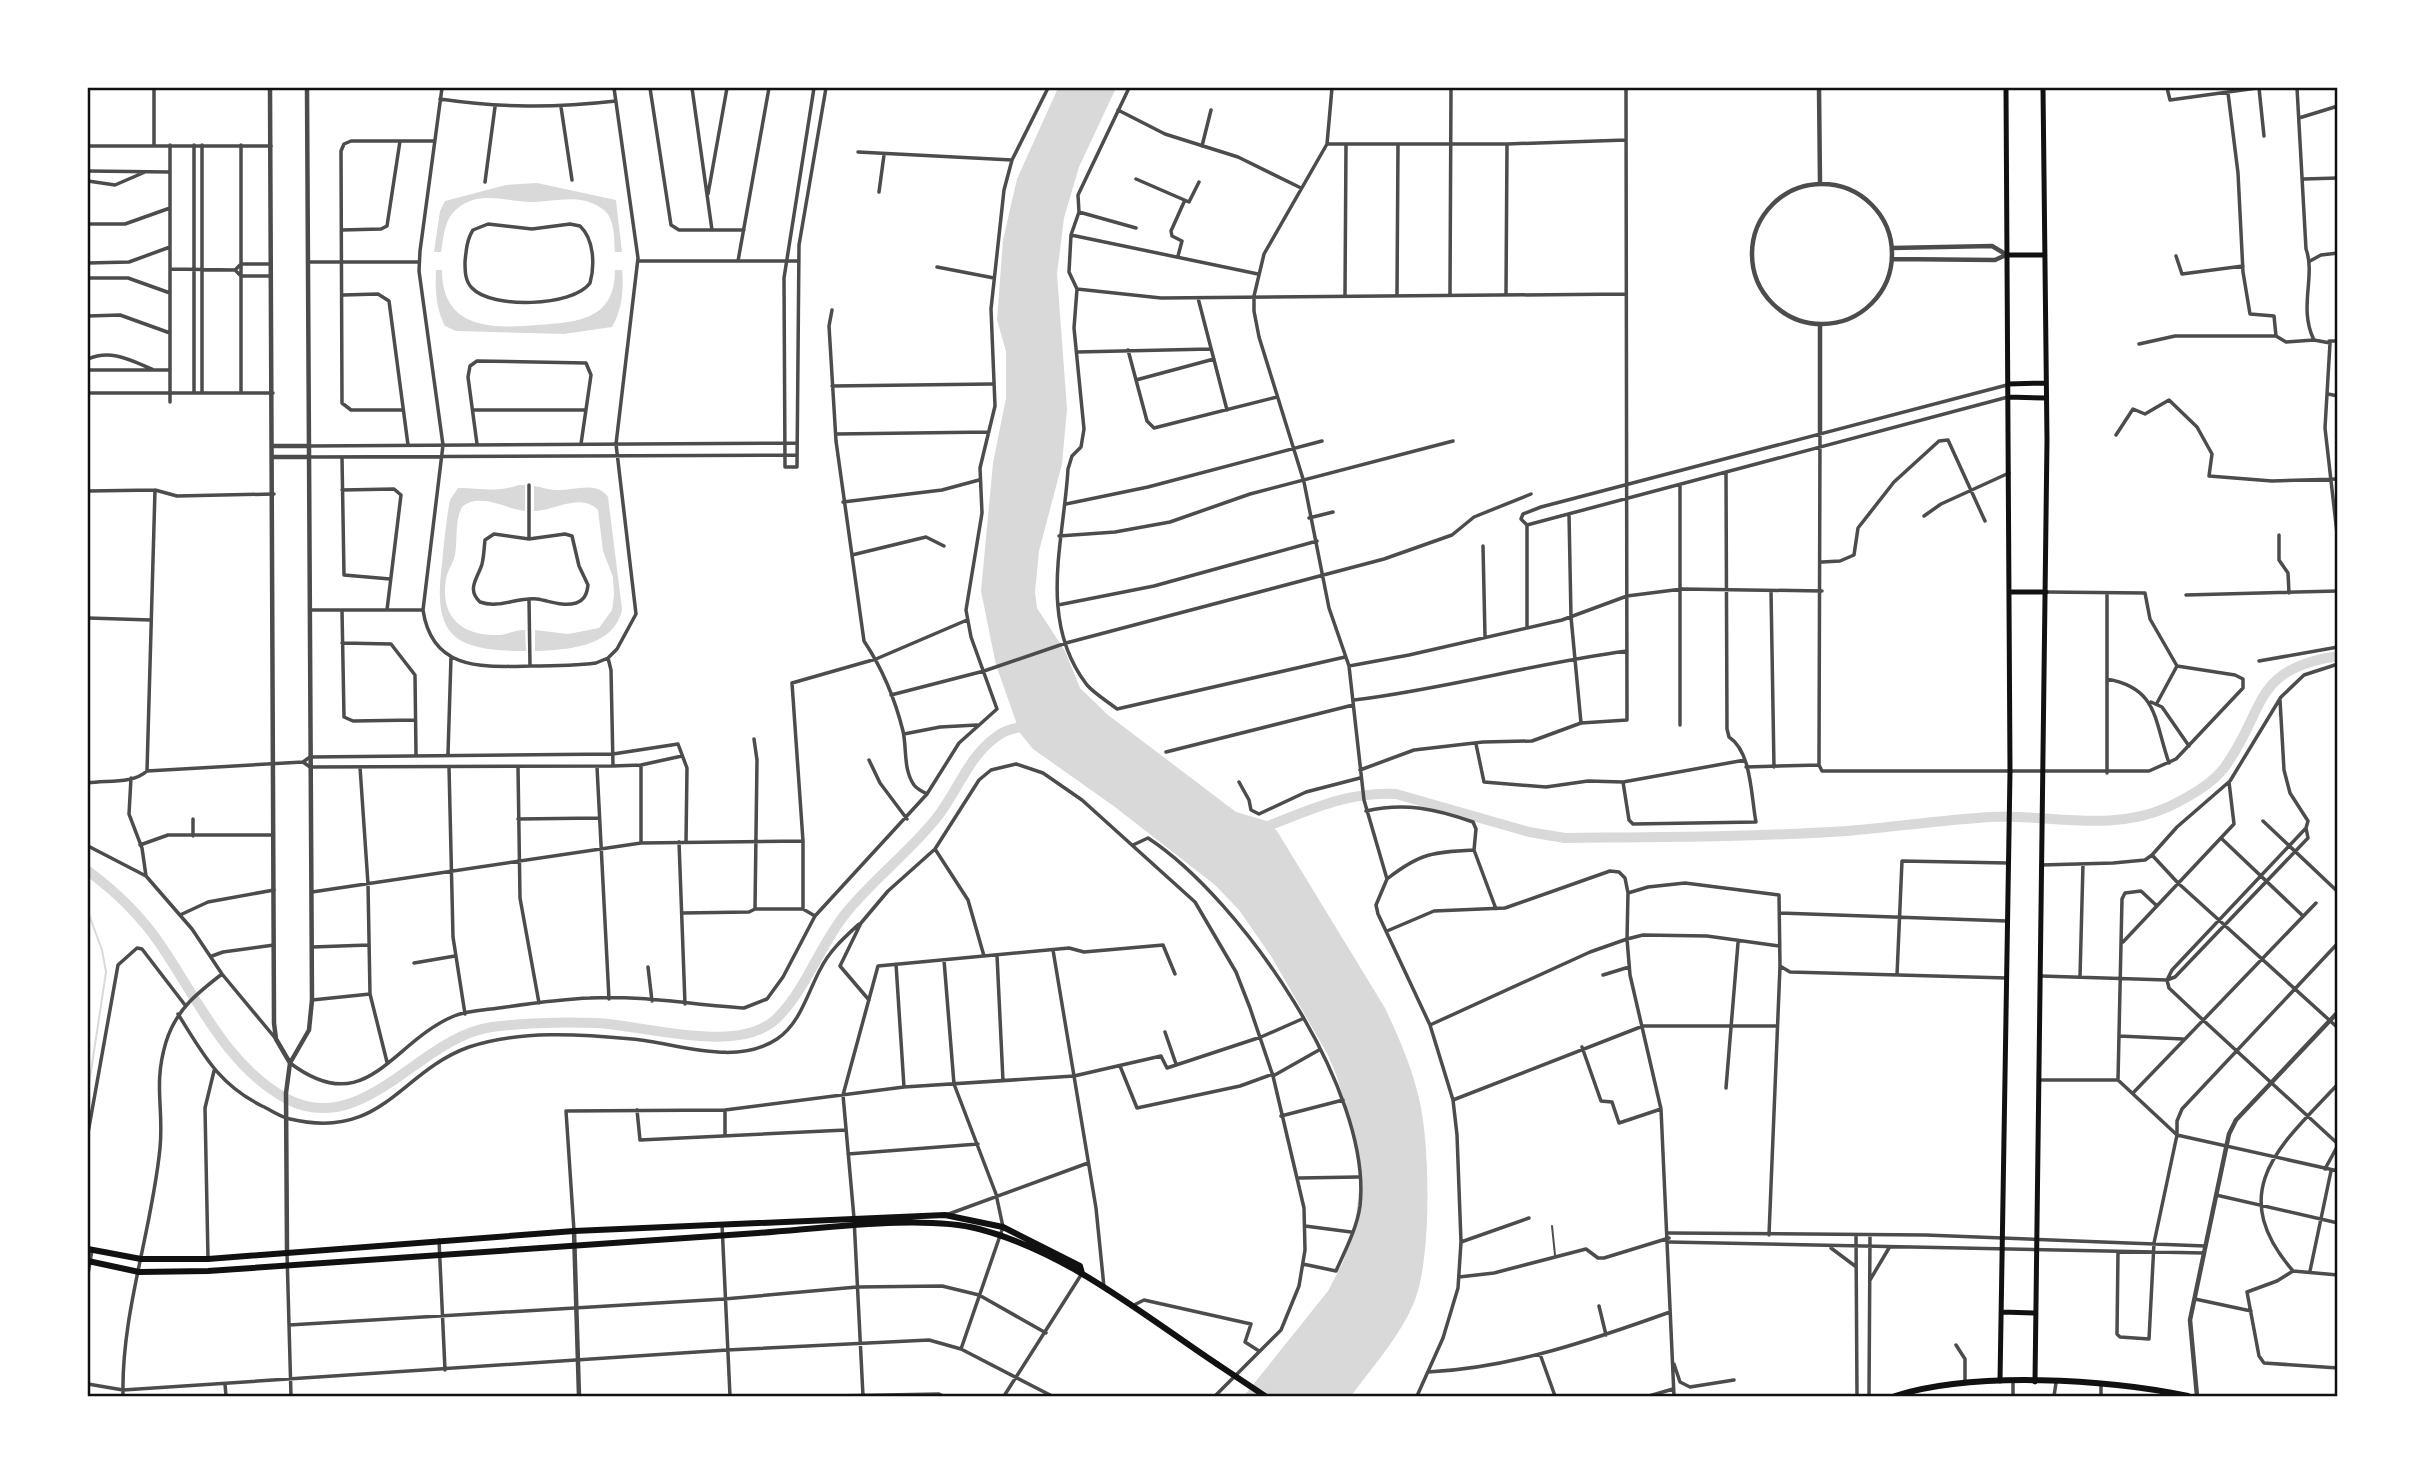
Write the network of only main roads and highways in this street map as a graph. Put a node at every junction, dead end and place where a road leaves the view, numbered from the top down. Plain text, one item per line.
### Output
1 (2006, 88) edge
2 (2043, 88) edge
3 (2007, 255) junction
4 (2045, 255) junction
5 (2046, 383) junction
6 (2008, 384) junction
7 (2008, 397) junction
8 (2046, 398) junction
9 (2009, 592) junction
10 (2046, 592) junction
11 (90, 1249) edge
12 (89, 1261) edge
13 (1082, 1273) junction
14 (2002, 1312) junction
15 (2035, 1313) junction
16 (2000, 1381) junction
17 (2035, 1382) junction
18 (2150, 1393) edge
19 (1265, 1396) edge
20 (1895, 1396) edge
21 (2188, 1396) edge

1 - 3 main road
2 - 4 main road
3 - 4 main road
3 - 6 main road
4 - 5 main road
5 - 6 main road
5 - 8 main road
6 - 7 main road
7 - 8 main road
7 - 9 main road
8 - 10 main road
9 - 10 main road
9 - 14 main road
10 - 15 main road
11 - 13 main road
12 - 13 main road
13 - 19 main road
14 - 15 main road
14 - 16 main road
15 - 17 main road
16 - 17 main road
16 - 20 main road
17 - 18 main road
18 - 21 main road

